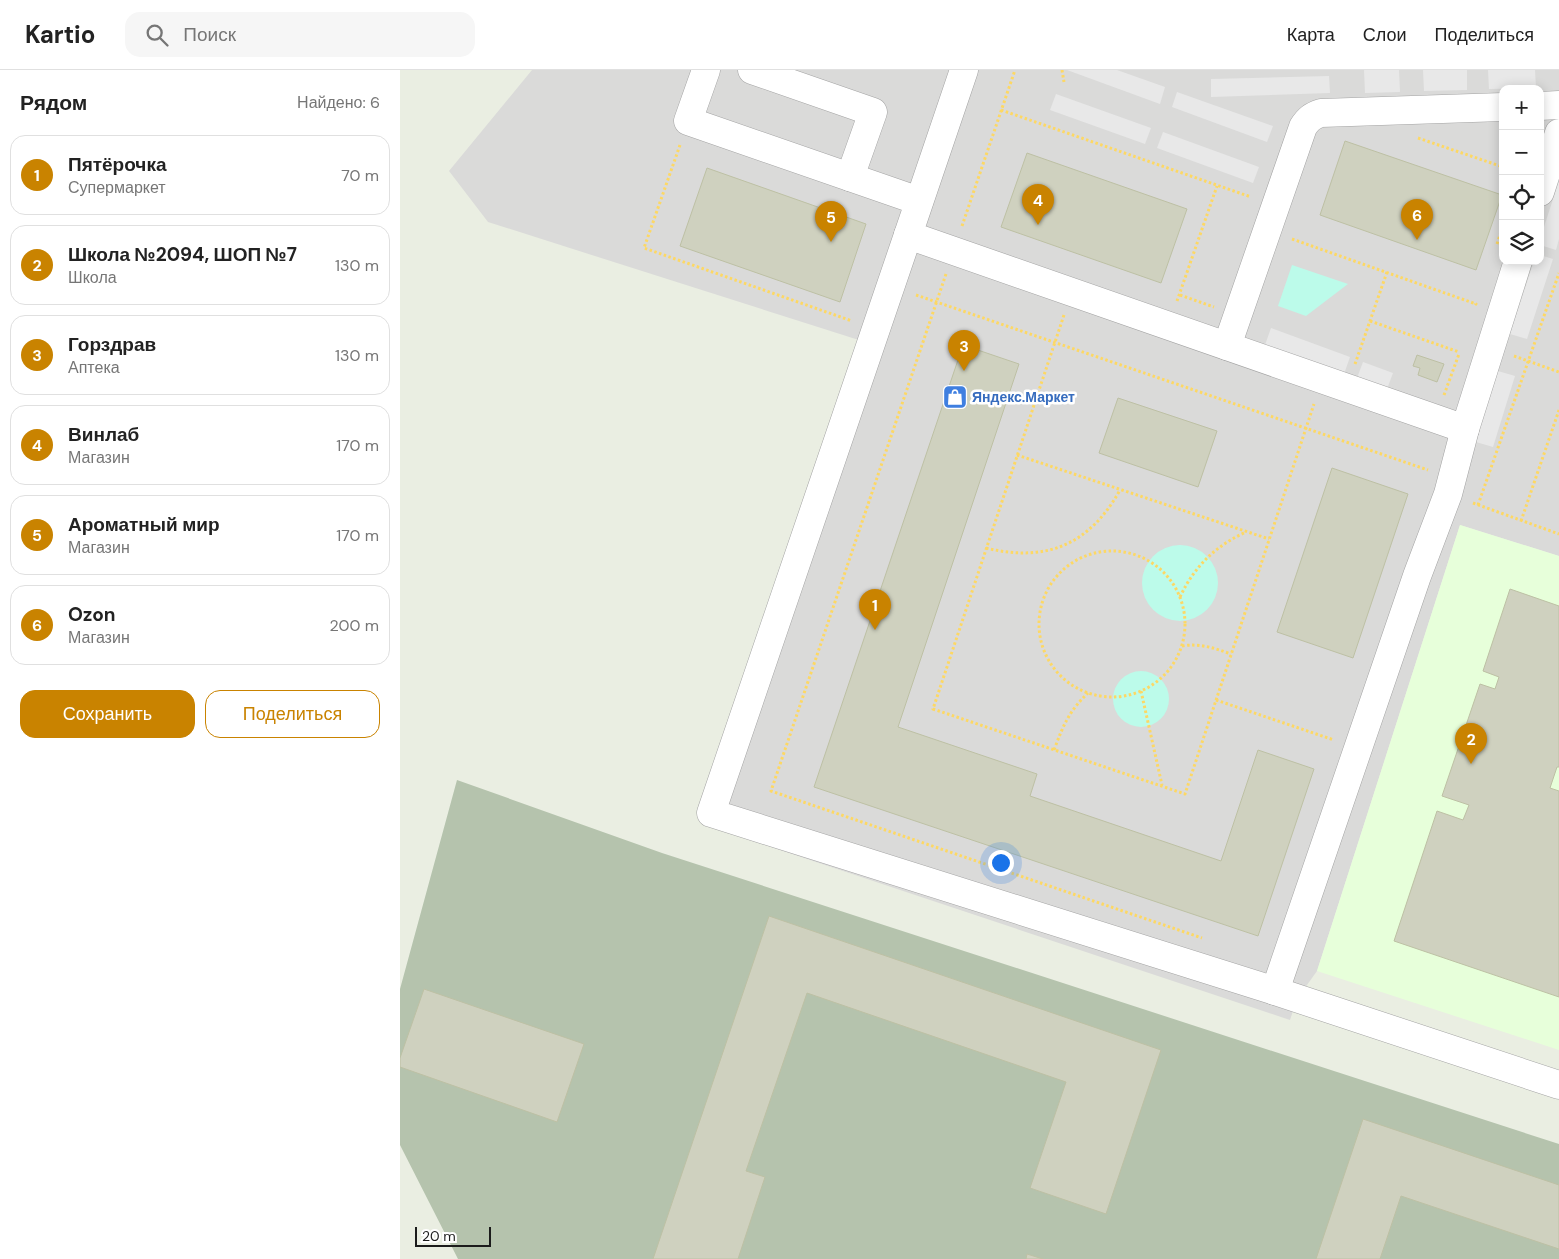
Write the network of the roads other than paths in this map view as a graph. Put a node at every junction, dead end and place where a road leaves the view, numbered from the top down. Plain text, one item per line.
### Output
1 (706, 70) edge
2 (752, 70) edge
3 (964, 70) edge
4 (1559, 105) edge
5 (1544, 106) edge
6 (1499, 107) edge
7 (1559, 133) edge
8 (850, 178) junction
9 (1544, 180) edge
10 (919, 201) junction
11 (908, 235) junction
12 (1517, 265) edge
13 (1227, 346) junction
14 (1465, 429) junction
15 (1276, 991) junction
16 (1559, 1085) edge

1 - 8 lane
2 - 8 lane
3 - 10 lane
4 - 5 lane
6 - 13 lane
7 - 9 lane
8 - 10 lane
10 - 11 lane
11 - 13 lane
11 - 15 lane
12 - 14 lane
13 - 14 lane
14 - 15 lane
15 - 16 lane

